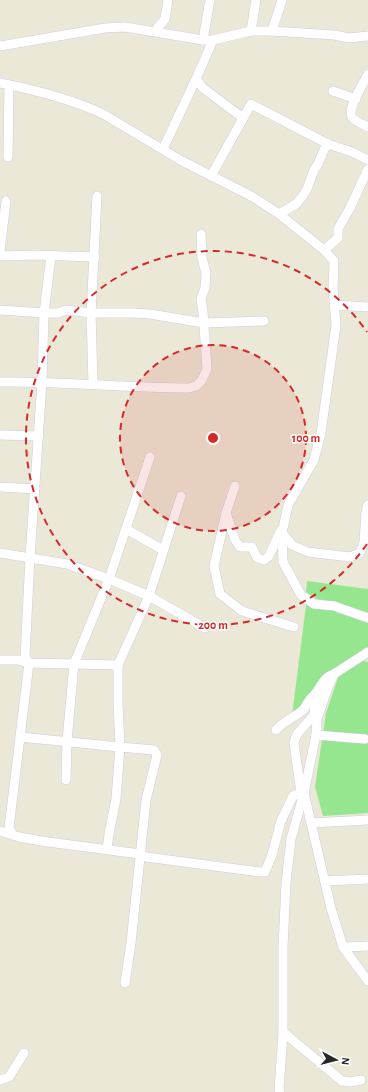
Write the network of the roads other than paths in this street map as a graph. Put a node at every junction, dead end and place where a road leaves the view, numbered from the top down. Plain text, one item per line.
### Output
1 (168, 0) edge
2 (210, 0) edge
3 (256, 0) edge
4 (282, 0) edge
5 (155, 31) junction
6 (251, 31) junction
7 (272, 31) junction
8 (368, 36) edge
9 (203, 40) junction
10 (213, 40) junction
11 (0, 46) edge
12 (368, 74) edge
13 (196, 79) junction
14 (5, 84) edge
15 (333, 91) dead end
16 (356, 99) junction
17 (242, 118) junction
18 (368, 127) edge
19 (327, 143) junction
20 (163, 149) junction
21 (8, 157) dead end
22 (368, 160) edge
23 (368, 169) edge
24 (210, 176) junction
25 (97, 196) dead end
26 (6, 201) dead end
27 (279, 214) junction
28 (202, 234) dead end
29 (324, 250) junction
30 (0, 251) edge
31 (0, 256) edge
32 (52, 256) junction
33 (95, 257) junction
34 (335, 305) junction
35 (368, 307) edge
36 (0, 310) edge
37 (44, 313) junction
38 (91, 313) junction
39 (264, 321) dead end
40 (204, 323) junction
41 (0, 382) edge
42 (42, 382) junction
43 (93, 384) junction
44 (0, 435) edge
45 (39, 436) junction
46 (150, 457) dead end
47 (236, 486) dead end
48 (0, 487) edge
49 (35, 489) junction
50 (181, 496) dead end
51 (368, 505) edge
52 (226, 513) junction
53 (126, 529) junction
54 (282, 530) junction
55 (164, 550) junction
56 (0, 554) edge
57 (30, 557) junction
58 (109, 579) junction
59 (149, 596) junction
60 (368, 618) edge
61 (294, 627) dead end
62 (205, 628) dead end
63 (368, 652) edge
64 (0, 660) edge
65 (29, 663) junction
66 (74, 664) junction
67 (118, 665) junction
68 (334, 674) junction
69 (316, 694) junction
70 (276, 730) dead end
71 (316, 735) junction
72 (20, 737) junction
73 (365, 739) dead end
74 (67, 742) junction
75 (120, 747) junction
76 (66, 780) dead end
77 (302, 793) junction
78 (368, 820) edge
79 (311, 823) junction
80 (0, 831) edge
81 (12, 835) junction
82 (107, 849) junction
83 (140, 854) junction
84 (368, 879) edge
85 (326, 881) junction
86 (368, 946) edge
87 (343, 947) junction
88 (368, 981) edge
89 (125, 983) dead end
90 (283, 1032) junction
91 (24, 1053) dead end
92 (0, 1080) edge
93 (361, 1080) dead end
94 (280, 1092) edge

1 - 5 street
2 - 9 street
3 - 6 street
4 - 7 street
5 - 9 street
5 - 11 street
6 - 7 street
6 - 10 street
7 - 8 street
9 - 10 street
10 - 13 street
12 - 16 street
13 - 17 street
13 - 20 street
14 - 20 street
14 - 21 street
15 - 16 street
16 - 18 street
17 - 19 street
17 - 24 street
19 - 22 street
19 - 27 street
20 - 24 street
23 - 29 street
24 - 27 street
25 - 33 street
26 - 30 street
27 - 29 street
28 - 40 street
29 - 34 street
31 - 32 street
32 - 33 street
32 - 37 street
33 - 38 street
34 - 35 street
34 - 54 street
36 - 37 street
37 - 38 street
37 - 42 street
38 - 40 street
38 - 43 street
39 - 40 street
40 - 43 street
41 - 42 street
42 - 43 street
42 - 45 street
44 - 45 street
45 - 49 street
46 - 53 street
47 - 52 street
48 - 49 street
49 - 57 street
50 - 55 street
51 - 54 street
52 - 54 street
52 - 61 street
53 - 55 street
53 - 58 street
54 - 60 street
55 - 59 street
56 - 57 street
57 - 58 street
57 - 65 street
58 - 59 street
58 - 66 street
59 - 62 street
59 - 67 street
63 - 68 street
64 - 65 street
65 - 66 street
65 - 72 street
66 - 67 street
66 - 74 street
67 - 75 street
68 - 69 street
68 - 71 street
69 - 70 street
69 - 77 street
71 - 73 street
71 - 77 street
72 - 74 street
72 - 81 street
74 - 75 street
74 - 76 street
75 - 82 street
75 - 83 street
77 - 79 street
77 - 83 street
77 - 90 street
78 - 79 street
79 - 85 street
80 - 81 street
81 - 82 street
82 - 83 street
83 - 89 street
84 - 85 street
85 - 87 street
86 - 87 street
87 - 88 street
90 - 93 street
90 - 94 street
91 - 92 street

